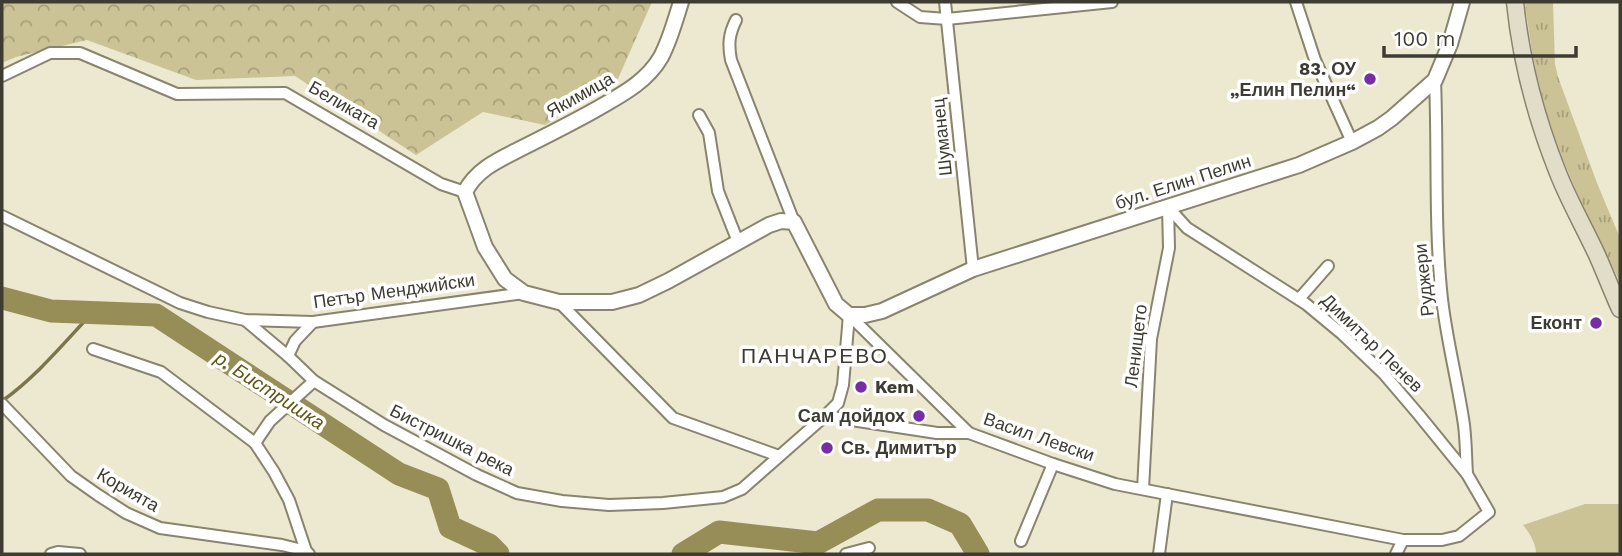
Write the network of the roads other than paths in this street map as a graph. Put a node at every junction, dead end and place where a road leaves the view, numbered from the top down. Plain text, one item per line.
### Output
1 (681, 2) edge
2 (897, 2) edge
3 (946, 2) edge
4 (1112, 2) edge
5 (1296, 2) edge
6 (1462, 2) edge
7 (1515, 2) edge
8 (736, 19) dead end
9 (947, 19) junction
10 (2, 76) edge
11 (1435, 80) junction
12 (699, 114) dead end
13 (1352, 142) junction
14 (465, 192) junction
15 (1168, 207) junction
16 (2, 216) edge
17 (794, 222) junction
18 (738, 242) junction
19 (1328, 265) dead end
20 (973, 269) junction
21 (524, 293) junction
22 (1299, 299) junction
23 (559, 302) junction
24 (1620, 309) edge
25 (849, 315) junction
26 (245, 320) junction
27 (313, 322) junction
28 (93, 349) dead end
29 (288, 356) junction
30 (314, 381) junction
31 (2, 404) edge
32 (825, 416) junction
33 (969, 433) junction
34 (255, 443) junction
35 (779, 456) junction
36 (1053, 464) junction
37 (1467, 474) junction
38 (1143, 489) junction
39 (1167, 494) junction
40 (1489, 512) joint
41 (1403, 540) junction
42 (1021, 541) dead end
43 (869, 548) dead end
44 (307, 552) edge
45 (51, 554) edge
46 (80, 554) edge
47 (846, 554) edge
48 (1159, 554) edge
49 (1396, 554) edge

1 - 14 street, Якимица
2 - 9 street
3 - 9 street, Шуманец
4 - 9 street
5 - 13 street
6 - 11 street, бул. Елин Пелин
7 - 24 main road
8 - 17 street, Васил Левски
9 - 20 street, Шуманец
10 - 14 street, Беликата
11 - 13 street, бул. Елин Пелин
11 - 37 street, Руджери
12 - 18 street
13 - 15 street, бул. Елин Пелин
14 - 21 street
15 - 20 street, бул. Елин Пелин
15 - 22 street, Димитър Пенев
15 - 38 street, Ленището
16 - 26 street, Петър Менджийски
17 - 18 street, Петър Менджийски
17 - 25 street, Васил Левски
18 - 23 street, Петър Менджийски
19 - 22 street
20 - 25 street, бул. Елин Пелин
21 - 23 street, Петър Менджийски
21 - 27 street, Петър Менджийски
22 - 37 street, Димитър Пенев
23 - 35 street
25 - 32 street, Бистришка река
25 - 33 street, Васил Левски
26 - 27 street, Петър Менджийски
26 - 29 street, Бистришка река
27 - 29 street
28 - 34 street
29 - 30 street, Бистришка река
30 - 34 street
30 - 35 street, Бистришка река
31 - 44 street, Корията
32 - 33 street
32 - 35 street, Бистришка река
33 - 36 street, Васил Левски
34 - 44 street
36 - 38 street, Васил Левски
36 - 42 street
37 - 40 street, Димитър Пенев
38 - 39 street, Васил Левски
39 - 41 street, Васил Левски
39 - 48 street
40 - 41 street, Васил Левски
41 - 49 street
43 - 47 street
45 - 46 street

